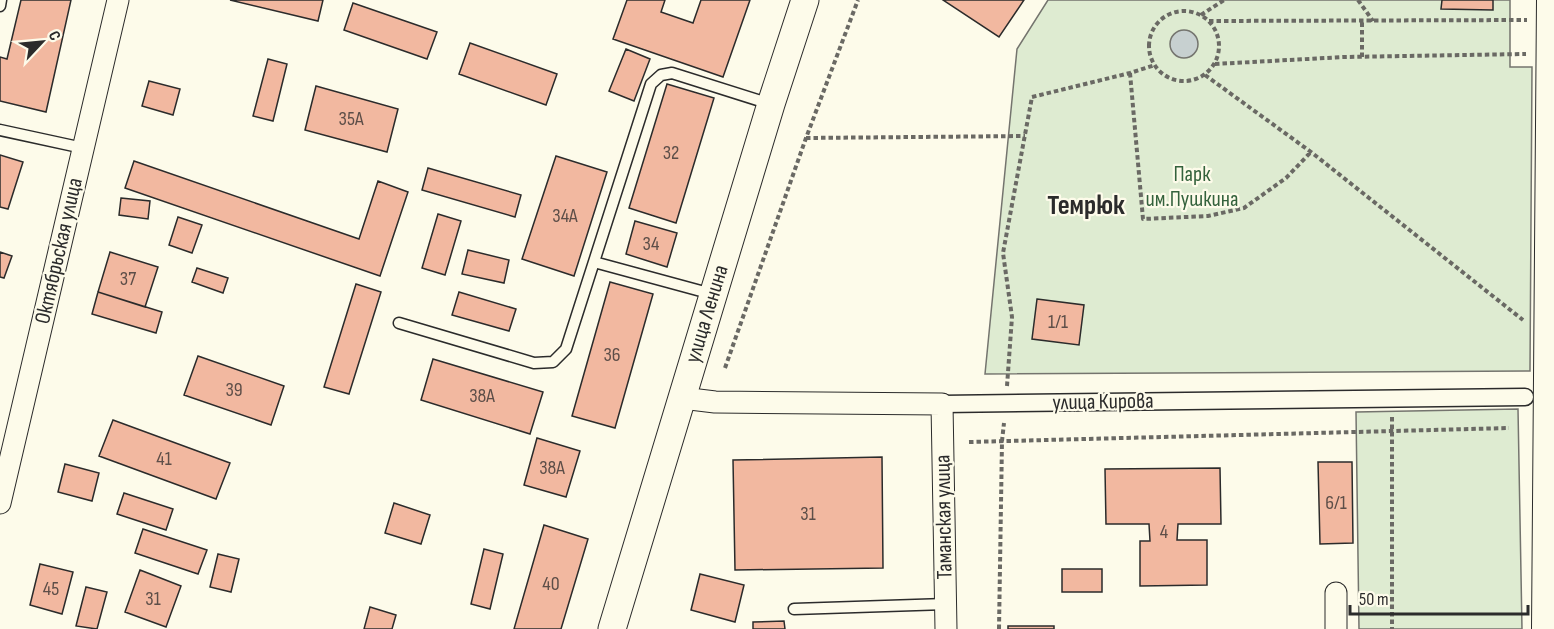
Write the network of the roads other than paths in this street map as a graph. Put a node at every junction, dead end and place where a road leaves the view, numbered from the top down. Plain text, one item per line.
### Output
1 (1, 0) edge
2 (118, 0) edge
3 (805, 0) edge
4 (1552, 0) edge
5 (0, 6) edge
6 (771, 105) junction
7 (0, 130) edge
8 (83, 148) junction
9 (594, 262) junction
10 (713, 295) junction
11 (399, 323) dead end
12 (682, 398) junction
13 (942, 404) junction
14 (1542, 404) edge
15 (0, 503) edge
16 (1336, 593) dead end
17 (946, 604) junction
18 (794, 609) dead end
19 (612, 629) edge
20 (946, 629) edge
21 (1336, 629) edge
22 (1548, 629) edge

1 - 5 lane
2 - 8 street, Октябрьская улица
3 - 6 street, улица Ленина
4 - 14 main road
6 - 9 lane
6 - 10 street, улица Ленина
7 - 8 lane
8 - 15 street, Октябрьская улица
9 - 10 lane
9 - 11 lane
10 - 12 street, улица Ленина
12 - 13 street, улица Кирова
12 - 19 street, улица Ленина
13 - 14 street, улица Кирова
13 - 17 street, Таманская улица
14 - 22 main road
16 - 21 street
17 - 18 lane
17 - 20 street, Таманская улица

